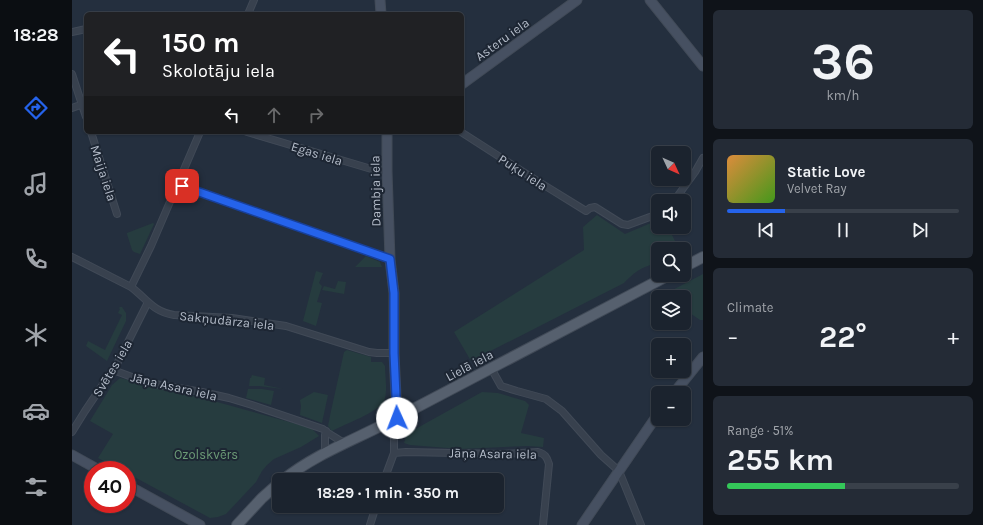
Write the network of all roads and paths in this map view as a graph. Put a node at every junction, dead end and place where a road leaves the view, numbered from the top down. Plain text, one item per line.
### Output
1 (254, 0) edge
2 (380, 0) edge
3 (577, 0) edge
4 (650, 0) edge
5 (249, 12) edge
6 (381, 12) edge
7 (84, 29) edge
8 (72, 32) edge
9 (703, 66) edge
10 (72, 74) edge
11 (464, 83) edge
12 (84, 104) edge
13 (72, 108) edge
14 (464, 133) edge
15 (92, 134) edge
16 (199, 134) edge
17 (254, 134) edge
18 (387, 134) edge
19 (703, 158) edge
20 (387, 171) junction
21 (178, 185) junction
22 (679, 194) edge
23 (117, 214) dead end
24 (651, 217) edge
25 (72, 257) edge
26 (703, 257) edge
27 (390, 259) junction
28 (691, 263) edge
29 (656, 282) edge
30 (131, 287) junction
31 (148, 302) junction
32 (394, 353) junction
33 (703, 357) edge
34 (491, 368) junction
35 (113, 370) junction
36 (680, 386) edge
37 (397, 418) junction
38 (651, 424) edge
39 (72, 432) edge
40 (326, 432) junction
41 (344, 443) junction
42 (325, 452) junction
43 (394, 453) junction
44 (72, 455) edge
45 (84, 462) edge
46 (619, 471) junction
47 (292, 473) edge
48 (387, 473) edge
49 (272, 489) edge
50 (136, 490) edge
51 (374, 513) edge
52 (200, 525) edge
53 (237, 525) edge
54 (370, 525) edge
55 (543, 525) edge
56 (582, 525) edge
57 (641, 525) edge

1 - 5 street
2 - 6 street
3 - 11 street, Asteru iela
4 - 9 street
7 - 8 street
10 - 12 street
12 - 13 street
14 - 24 street, Puķu iela
15 - 23 street, Maija iela
16 - 21 street
17 - 20 street, Egas iela
18 - 20 street, Dambja iela
19 - 22 street
20 - 27 street, Dambja iela
21 - 27 street
21 - 30 street
25 - 30 street, Sakņudārza iela
26 - 28 main road
27 - 32 street, Dambja iela
29 - 34 main road, Lielā iela
30 - 31 street, Sakņudārza iela
31 - 32 street, Sakņudārza iela
31 - 35 street, Svētes iela
32 - 37 street, Dambja iela
33 - 36 street
34 - 37 main road, Lielā iela
34 - 46 street
35 - 39 street, Svētes iela
35 - 40 street, Jāņa Asara iela
37 - 41 main road, Lielā iela
37 - 43 street
38 - 46 street
40 - 41 street, Jāņa Asara iela
40 - 42 street
41 - 42 main road, Lielā iela
42 - 47 main road, Lielā iela
43 - 48 street
43 - 55 street, Jāņa Asara iela
44 - 45 street
46 - 56 street
46 - 57 street
49 - 53 main road
50 - 52 street
51 - 54 street

